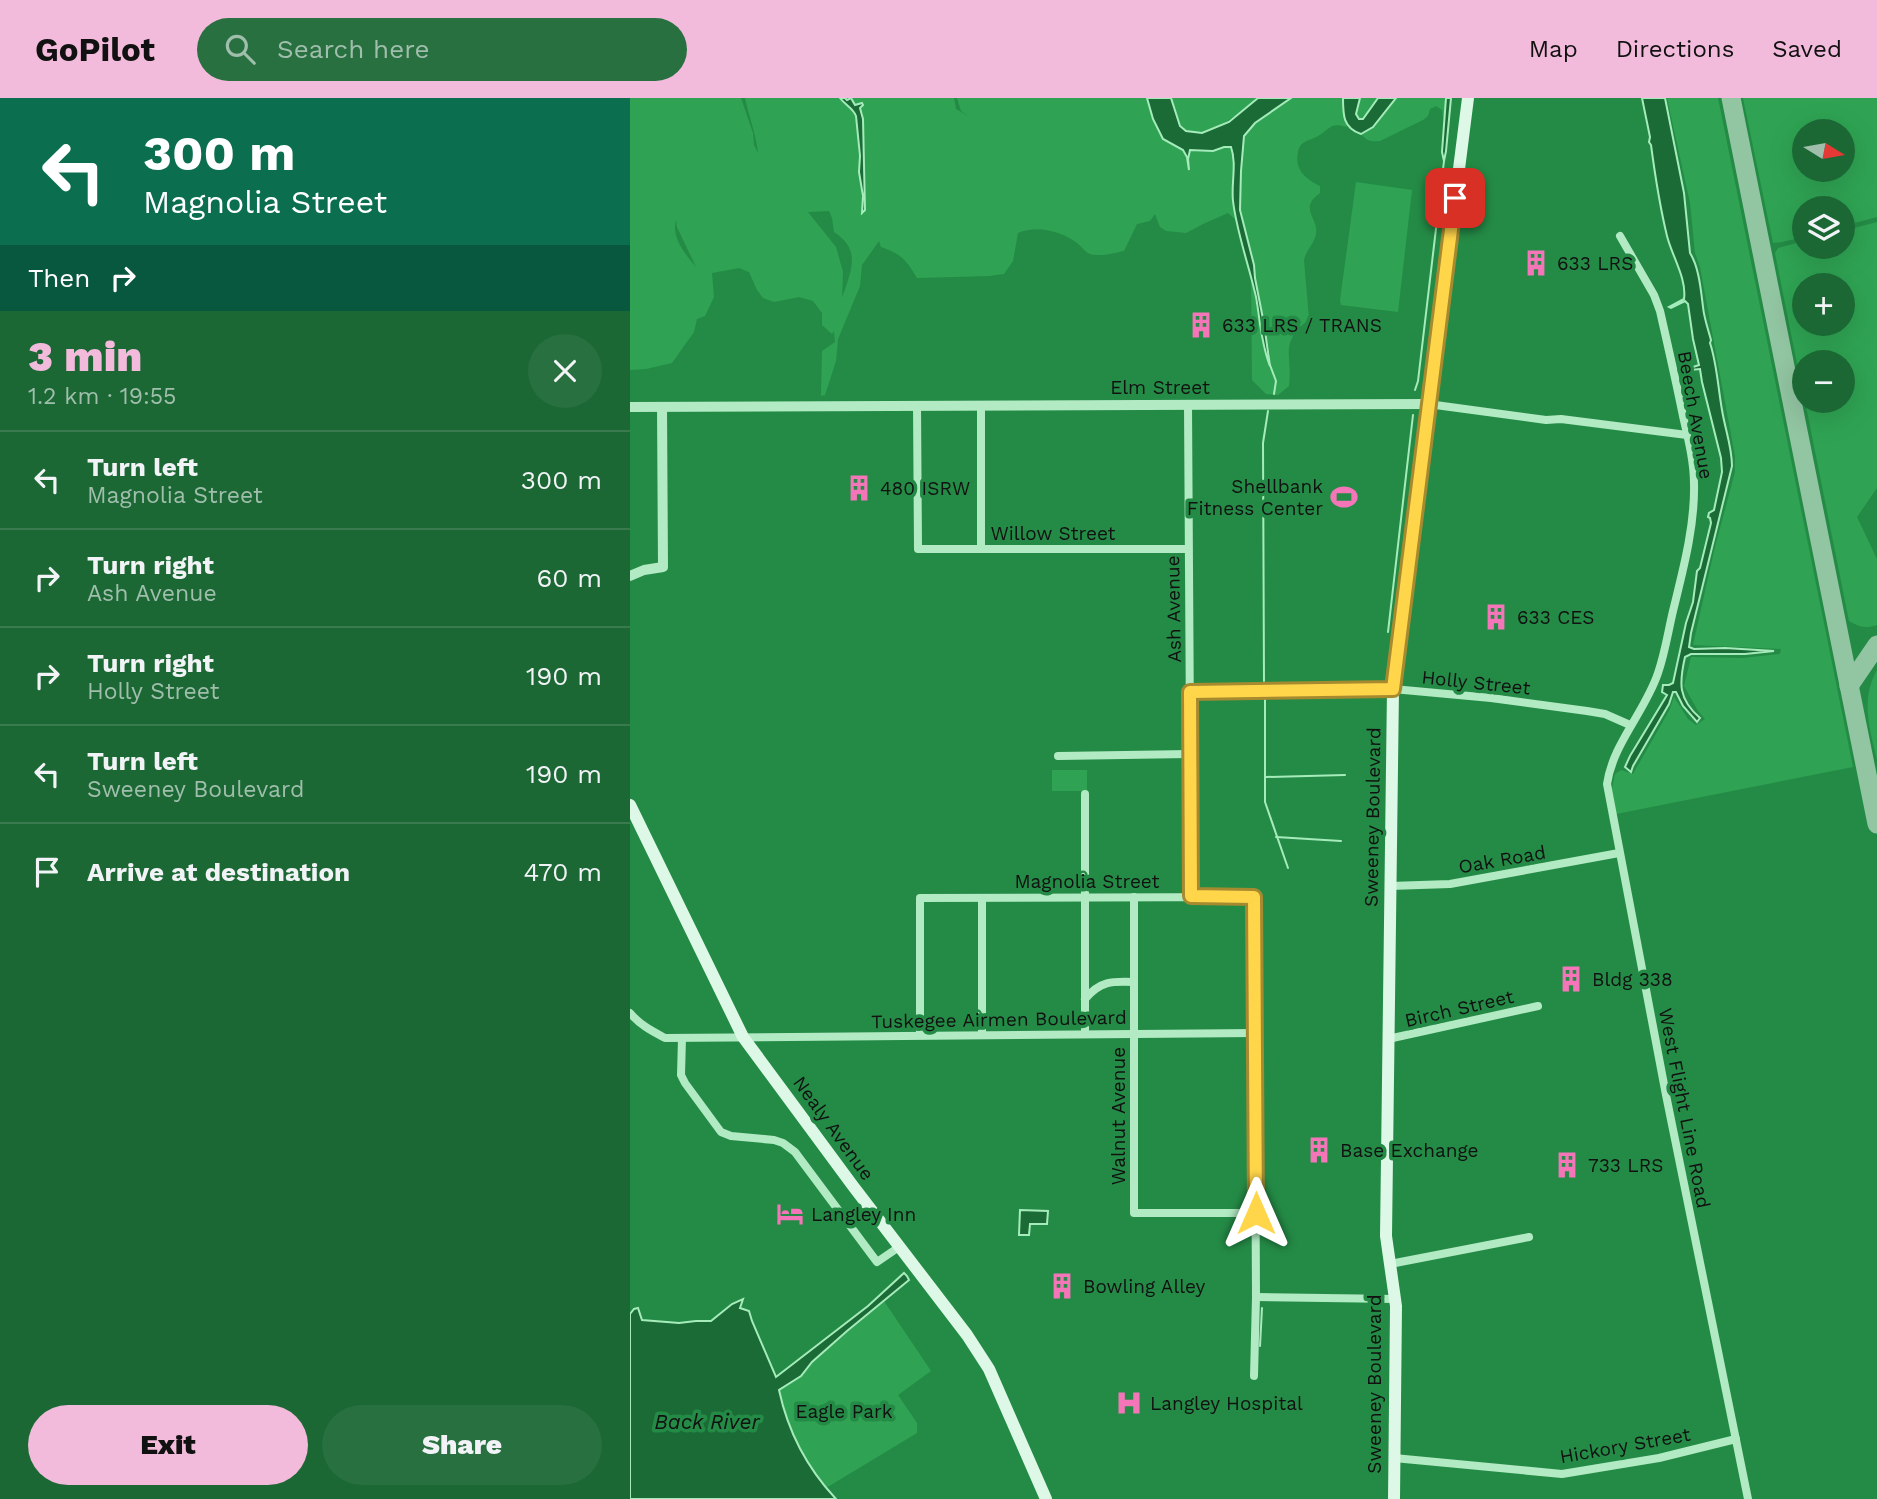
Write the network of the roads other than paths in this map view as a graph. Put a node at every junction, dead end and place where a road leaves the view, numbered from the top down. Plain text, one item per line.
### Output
1 (1467, 101) edge
2 (1620, 236) dead end
3 (1428, 404) junction
4 (917, 405) junction
5 (981, 405) junction
6 (1188, 405) junction
7 (630, 407) edge
8 (662, 407) junction
9 (1688, 435) junction
10 (981, 549) junction
11 (1188, 549) junction
12 (630, 576) edge
13 (1393, 689) junction
14 (1190, 692) junction
15 (1630, 725) junction
16 (1190, 754) junction
17 (1058, 756) dead end
18 (1085, 794) dead end
19 (630, 805) edge
20 (1619, 853) junction
21 (1390, 886) junction
22 (1191, 896) junction
23 (1133, 897) junction
24 (982, 898) junction
25 (1085, 898) junction
26 (1134, 982) junction
27 (1085, 999) junction
28 (1538, 1006) dead end
29 (630, 1013) edge
30 (1134, 1033) junction
31 (1256, 1033) junction
32 (1085, 1034) junction
33 (920, 1035) junction
34 (982, 1035) junction
35 (743, 1037) junction
36 (682, 1038) junction
37 (1388, 1040) junction
38 (1256, 1213) junction
39 (1529, 1237) dead end
40 (899, 1247) junction
41 (1390, 1264) junction
42 (1256, 1297) junction
43 (1396, 1299) junction
44 (1254, 1376) dead end
45 (1736, 1439) junction
46 (1394, 1458) junction
47 (1045, 1499) edge
48 (1394, 1499) edge
49 (1748, 1499) edge

1 - 3 main road, Sweeney Boulevard
2 - 9 street, Beech Avenue
3 - 6 street, Elm Street
3 - 9 street, Elm Street
3 - 13 main road, Sweeney Boulevard
4 - 5 street, Elm Street
4 - 8 street, Elm Street
4 - 10 street, Willow Street
5 - 6 street, Elm Street
5 - 10 street
6 - 11 street, Ash Avenue
7 - 8 street, Elm Street
8 - 12 street
9 - 15 street, Beech Avenue
10 - 11 street, Willow Street
11 - 14 street, Ash Avenue
13 - 14 street, Holly Street
13 - 15 street, Holly Street
13 - 21 main road, Sweeney Boulevard
14 - 16 street, Ash Avenue
15 - 20 street, West Flight Line Road
16 - 17 street
16 - 22 street, Ash Avenue
18 - 25 street
19 - 35 main road, Nealy Avenue
20 - 21 street, Oak Road
20 - 45 street, West Flight Line Road
21 - 37 main road, Sweeney Boulevard
22 - 23 street, Magnolia Street
22 - 31 street, Magnolia Street
23 - 25 street, Magnolia Street
23 - 26 street, Walnut Avenue
24 - 25 street, Magnolia Street
24 - 33 street, Magnolia Street
24 - 34 street
25 - 27 street
26 - 27 street
26 - 30 street, Walnut Avenue
27 - 32 street
28 - 37 street, Birch Street
29 - 36 street, Tuskegee Airmen Boulevard
30 - 31 street, Tuskegee Airmen Boulevard
30 - 32 street, Tuskegee Airmen Boulevard
30 - 38 street, Walnut Avenue
31 - 38 street
32 - 34 street, Tuskegee Airmen Boulevard
33 - 34 street, Tuskegee Airmen Boulevard
33 - 35 street, Tuskegee Airmen Boulevard
35 - 36 street, Tuskegee Airmen Boulevard
35 - 40 main road, Nealy Avenue
36 - 40 street
37 - 41 main road, Sweeney Boulevard
38 - 42 street
39 - 41 street
40 - 47 main road, Nealy Avenue
41 - 43 main road, Sweeney Boulevard
42 - 43 street
42 - 44 street
43 - 46 main road, Sweeney Boulevard
45 - 46 street, Hickory Street
45 - 49 street, West Flight Line Road
46 - 48 main road, Sweeney Boulevard

